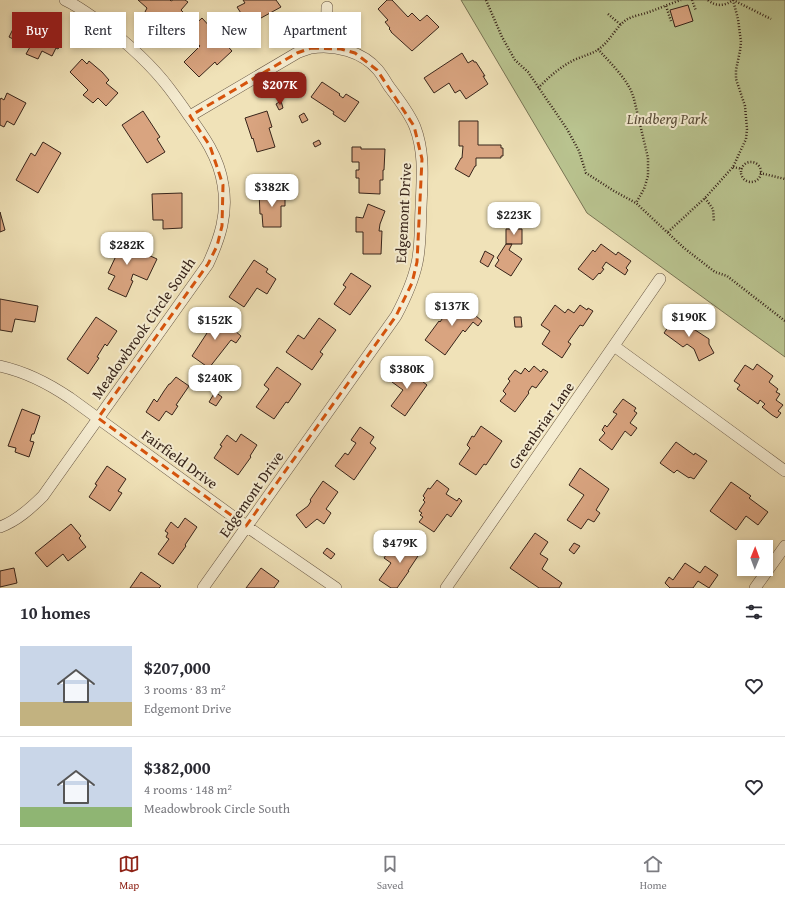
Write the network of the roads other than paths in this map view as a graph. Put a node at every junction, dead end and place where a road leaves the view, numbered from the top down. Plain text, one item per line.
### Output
1 (65, 0) edge
2 (327, 7) dead end
3 (327, 12) edge
4 (311, 48) edge
5 (334, 48) edge
6 (190, 116) junction
7 (660, 279) dead end
8 (614, 346) junction
9 (0, 366) edge
10 (98, 418) junction
11 (785, 471) edge
12 (246, 526) junction
13 (0, 527) edge
14 (785, 546) edge
15 (202, 588) edge
16 (336, 588) edge
17 (446, 588) edge
18 (755, 588) edge

1 - 6 street, Meadowbrook Circle South
2 - 3 street
4 - 6 street, Edgemont Drive
5 - 12 street, Edgemont Drive
6 - 10 street, Meadowbrook Circle South
7 - 8 street, Greenbriar Lane
8 - 11 street
8 - 17 street, Greenbriar Lane
9 - 10 street, Fairfield Drive
10 - 12 street, Fairfield Drive
10 - 13 street, Meadowbrook Circle South
12 - 15 street, Edgemont Drive
12 - 16 street, Fairfield Drive
14 - 18 street

